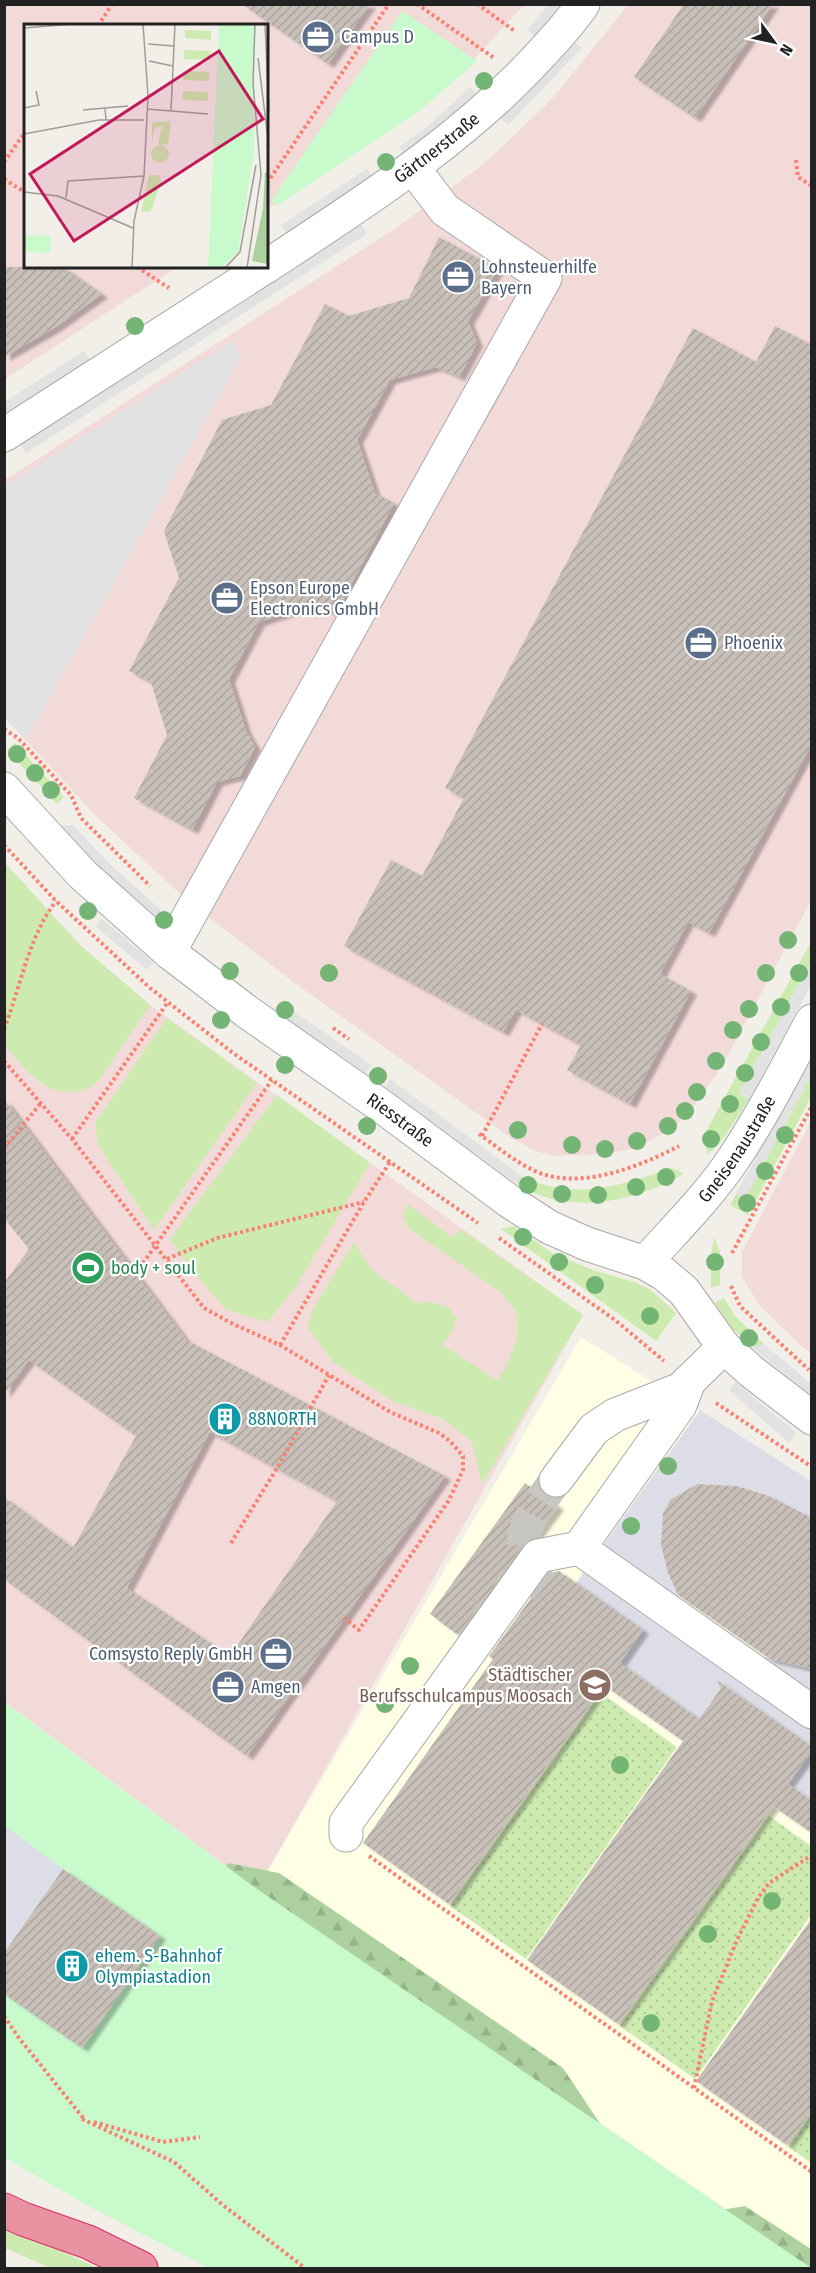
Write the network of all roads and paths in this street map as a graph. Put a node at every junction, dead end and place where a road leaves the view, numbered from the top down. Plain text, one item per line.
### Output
1 (112, 4) edge
2 (389, 4) edge
3 (417, 4) edge
4 (477, 4) edge
5 (583, 4) edge
6 (99, 24) edge
7 (517, 32) dead end
8 (495, 58) dead end
9 (24, 134) edge
10 (796, 160) dead end
11 (4, 162) edge
12 (413, 168) junction
13 (4, 179) edge
14 (268, 182) edge
15 (812, 186) edge
16 (24, 192) edge
17 (268, 265) edge
18 (263, 268) edge
19 (4, 435) edge
20 (4, 729) edge
21 (4, 789) edge
22 (4, 845) edge
23 (57, 901) junction
24 (186, 923) junction
25 (170, 952) junction
26 (168, 1002) junction
27 (812, 1022) edge
28 (327, 1024) dead end
29 (543, 1024) dead end
30 (4, 1029) edge
31 (354, 1043) dead end
32 (4, 1061) edge
33 (272, 1080) junction
34 (41, 1103) junction
35 (812, 1106) edge
36 (473, 1129) dead end
37 (482, 1136) junction
38 (72, 1139) junction
39 (679, 1146) dead end
40 (4, 1148) edge
41 (390, 1162) junction
42 (364, 1202) junction
43 (487, 1229) dead end
44 (496, 1236) dead end
45 (156, 1245) junction
46 (732, 1253) dead end
47 (167, 1259) junction
48 (645, 1263) junction
49 (136, 1273) dead end
50 (731, 1286) dead end
51 (280, 1345) junction
52 (724, 1347) junction
53 (812, 1373) edge
54 (329, 1375) junction
55 (689, 1381) junction
56 (812, 1418) edge
57 (812, 1467) edge
58 (556, 1480) tunnel mouth
59 (231, 1543) dead end
60 (579, 1548) junction
61 (344, 1618) dead end
62 (812, 1712) edge
63 (346, 1836) joint
64 (812, 1855) edge
65 (400, 1870) dead end
66 (396, 1876) junction
67 (568, 1989) dead end
68 (564, 1995) junction
69 (4, 2016) edge
70 (694, 2088) junction
71 (738, 2111) dead end
72 (734, 2117) junction
73 (82, 2119) junction
74 (200, 2138) dead end
75 (812, 2172) edge
76 (4, 2188) edge
77 (4, 2210) edge
78 (88, 2242) junction
79 (141, 2268) edge
80 (305, 2268) edge

1 - 6 path
2 - 14 path
3 - 8 path
4 - 7 path
5 - 12 street, Gärtnerstraße
9 - 11 path
10 - 15 path
12 - 17 street, Gärtnerstraße
12 - 24 street
13 - 16 path
18 - 19 street, Gärtnerstraße
20 - 24 path
21 - 25 street, Riesstraße
22 - 23 path
23 - 26 path
23 - 30 path
24 - 25 street
25 - 48 street, Riesstraße
26 - 33 path
26 - 38 path
27 - 48 street, Gneisenaustraße
28 - 31 path
29 - 37 path
32 - 34 path
33 - 41 path
33 - 45 path
34 - 38 path
34 - 40 path
35 - 46 path
36 - 37 path
37 - 39 path
38 - 45 path
41 - 42 path
41 - 43 path
42 - 47 path
42 - 51 path
44 - 55 path
45 - 47 path
45 - 49 path
47 - 51 path
48 - 52 street, Riesstraße
50 - 53 path
51 - 54 path
52 - 55 street
52 - 56 street, Riesstraße
54 - 59 path
54 - 61 path
55 - 57 path
55 - 58 street
55 - 60 street
60 - 62 street
60 - 63 street
63 - 66 path
64 - 70 path
65 - 66 path
66 - 68 path
67 - 68 path
68 - 70 path
69 - 73 path
70 - 72 path
71 - 72 path
72 - 75 path
73 - 74 path
73 - 80 path
76 - 78 highway
77 - 78 highway
78 - 79 highway

